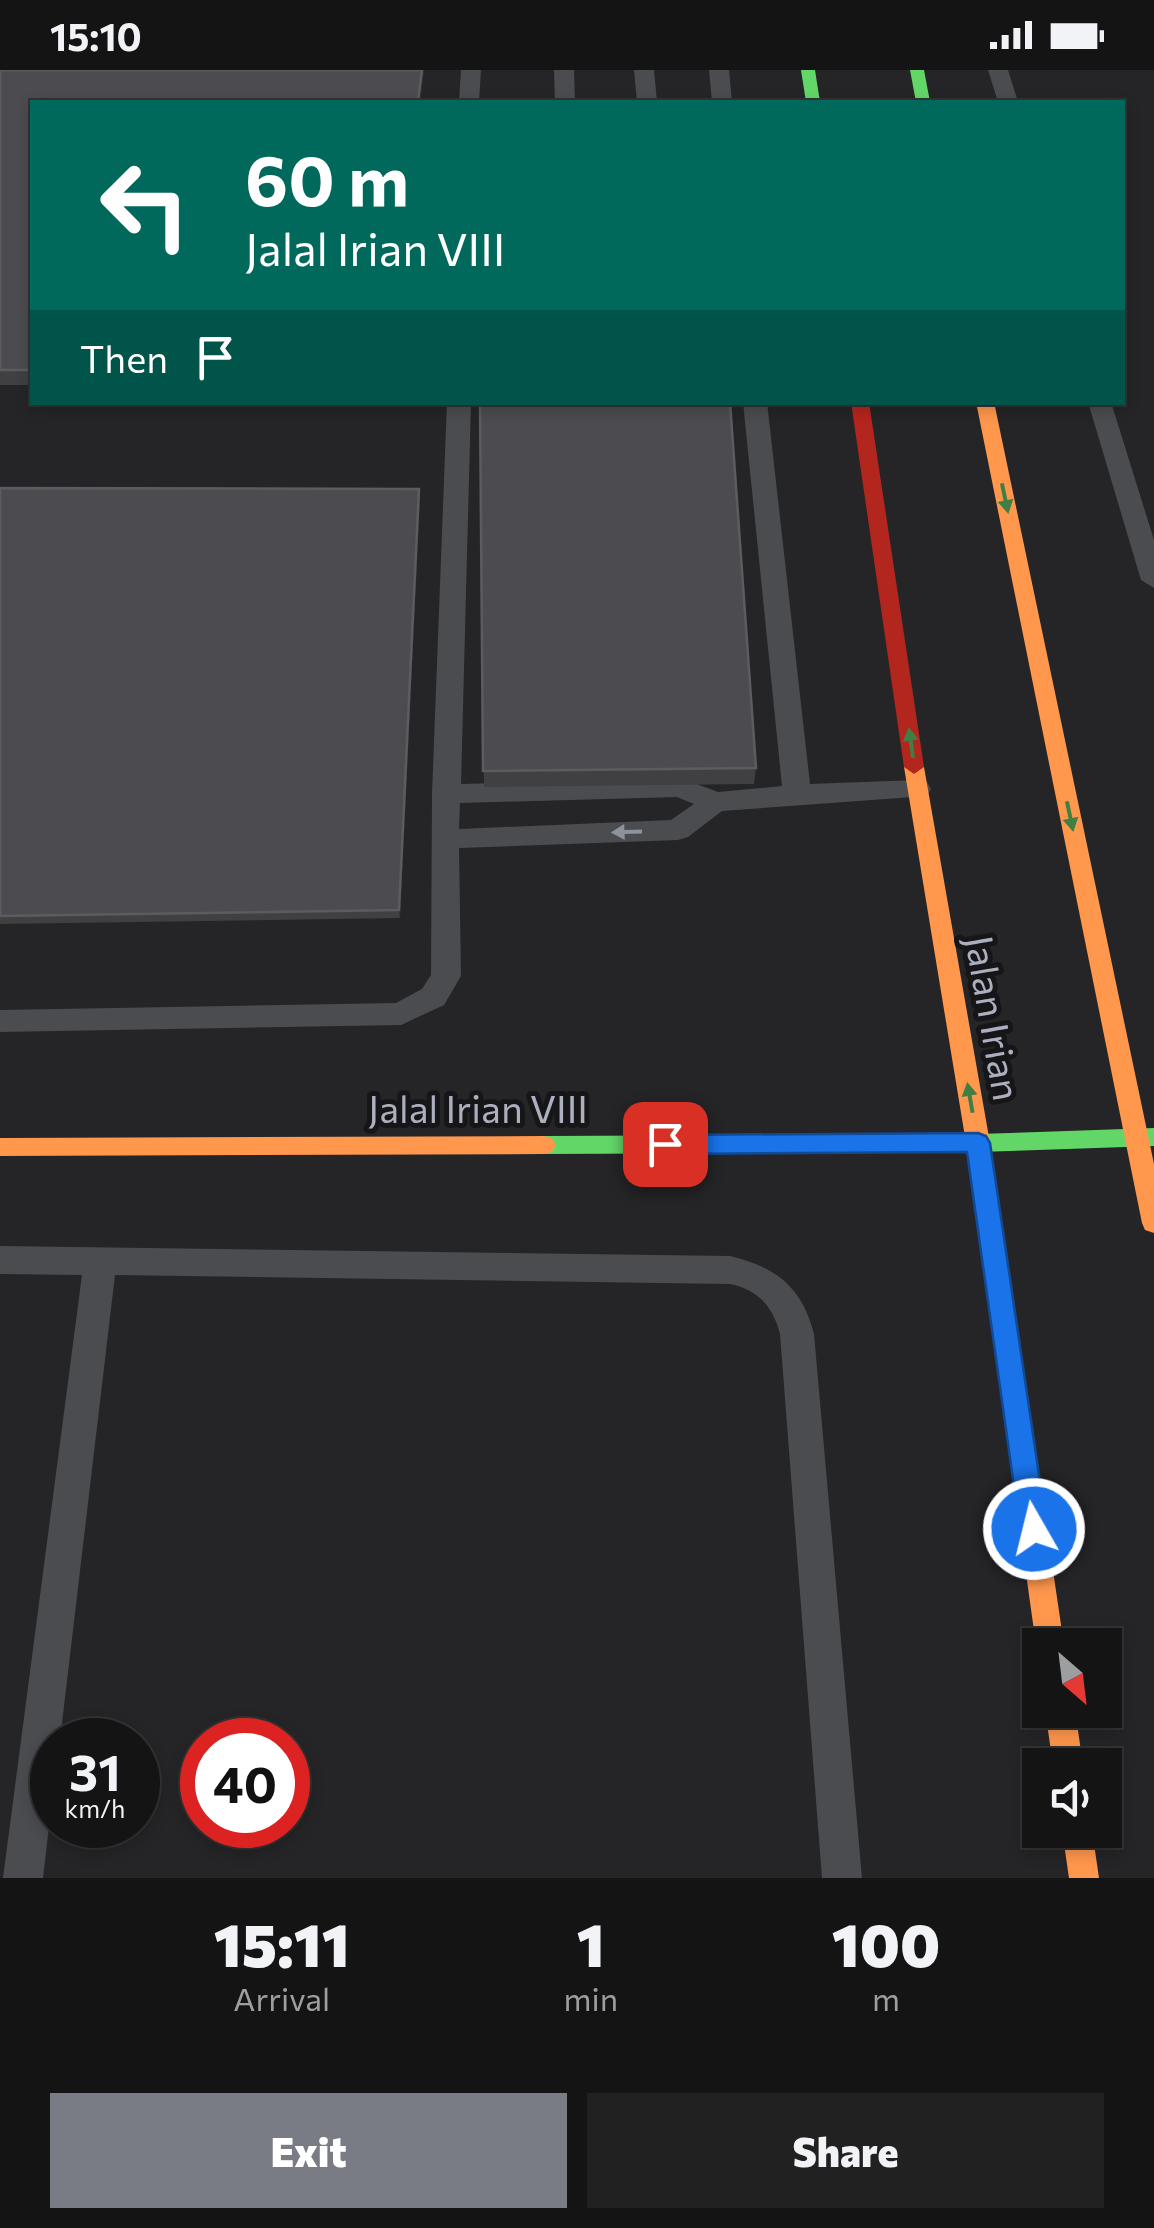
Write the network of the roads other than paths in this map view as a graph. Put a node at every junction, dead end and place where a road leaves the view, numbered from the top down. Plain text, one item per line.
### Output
1 (471, 70) edge
2 (564, 70) edge
3 (644, 70) edge
4 (718, 70) edge
5 (808, 70) edge
6 (917, 70) edge
7 (998, 70) edge
8 (470, 100) edge
9 (565, 100) edge
10 (646, 100) edge
11 (722, 100) edge
12 (813, 100) edge
13 (924, 100) edge
14 (1007, 100) edge
15 (459, 405) edge
16 (755, 405) edge
17 (860, 405) edge
18 (986, 405) edge
19 (1100, 405) edge
20 (1154, 580) edge
21 (917, 788) junction
22 (446, 794) junction
23 (797, 794) junction
24 (715, 802) junction
25 (444, 839) junction
26 (0, 1021) edge
27 (1145, 1137) edge
28 (978, 1143) junction
29 (0, 1147) edge
30 (1154, 1224) edge
31 (0, 1260) edge
32 (100, 1261) junction
33 (1048, 1628) edge
34 (1080, 1848) edge
35 (23, 1878) edge
36 (842, 1878) edge
37 (1084, 1878) edge

1 - 8 lane
2 - 9 lane
3 - 10 lane
4 - 11 lane
5 - 12 street
6 - 13 street
7 - 14 lane
15 - 22 lane
16 - 23 lane
21 -> 17 street, Jalan Irian
18 -> 27 street
19 - 20 lane
21 - 23 lane
28 -> 21 street, Jalan Irian
22 - 24 lane
22 - 25 lane
23 - 24 lane
24 -> 25 lane
25 - 26 lane
27 - 28 street, Jalal Irian VIII
27 - 30 street
28 - 29 street, Jalal Irian VIII
28 - 33 street, Jalan Irian
31 - 32 lane
32 - 35 lane
32 - 36 lane
34 - 37 street

